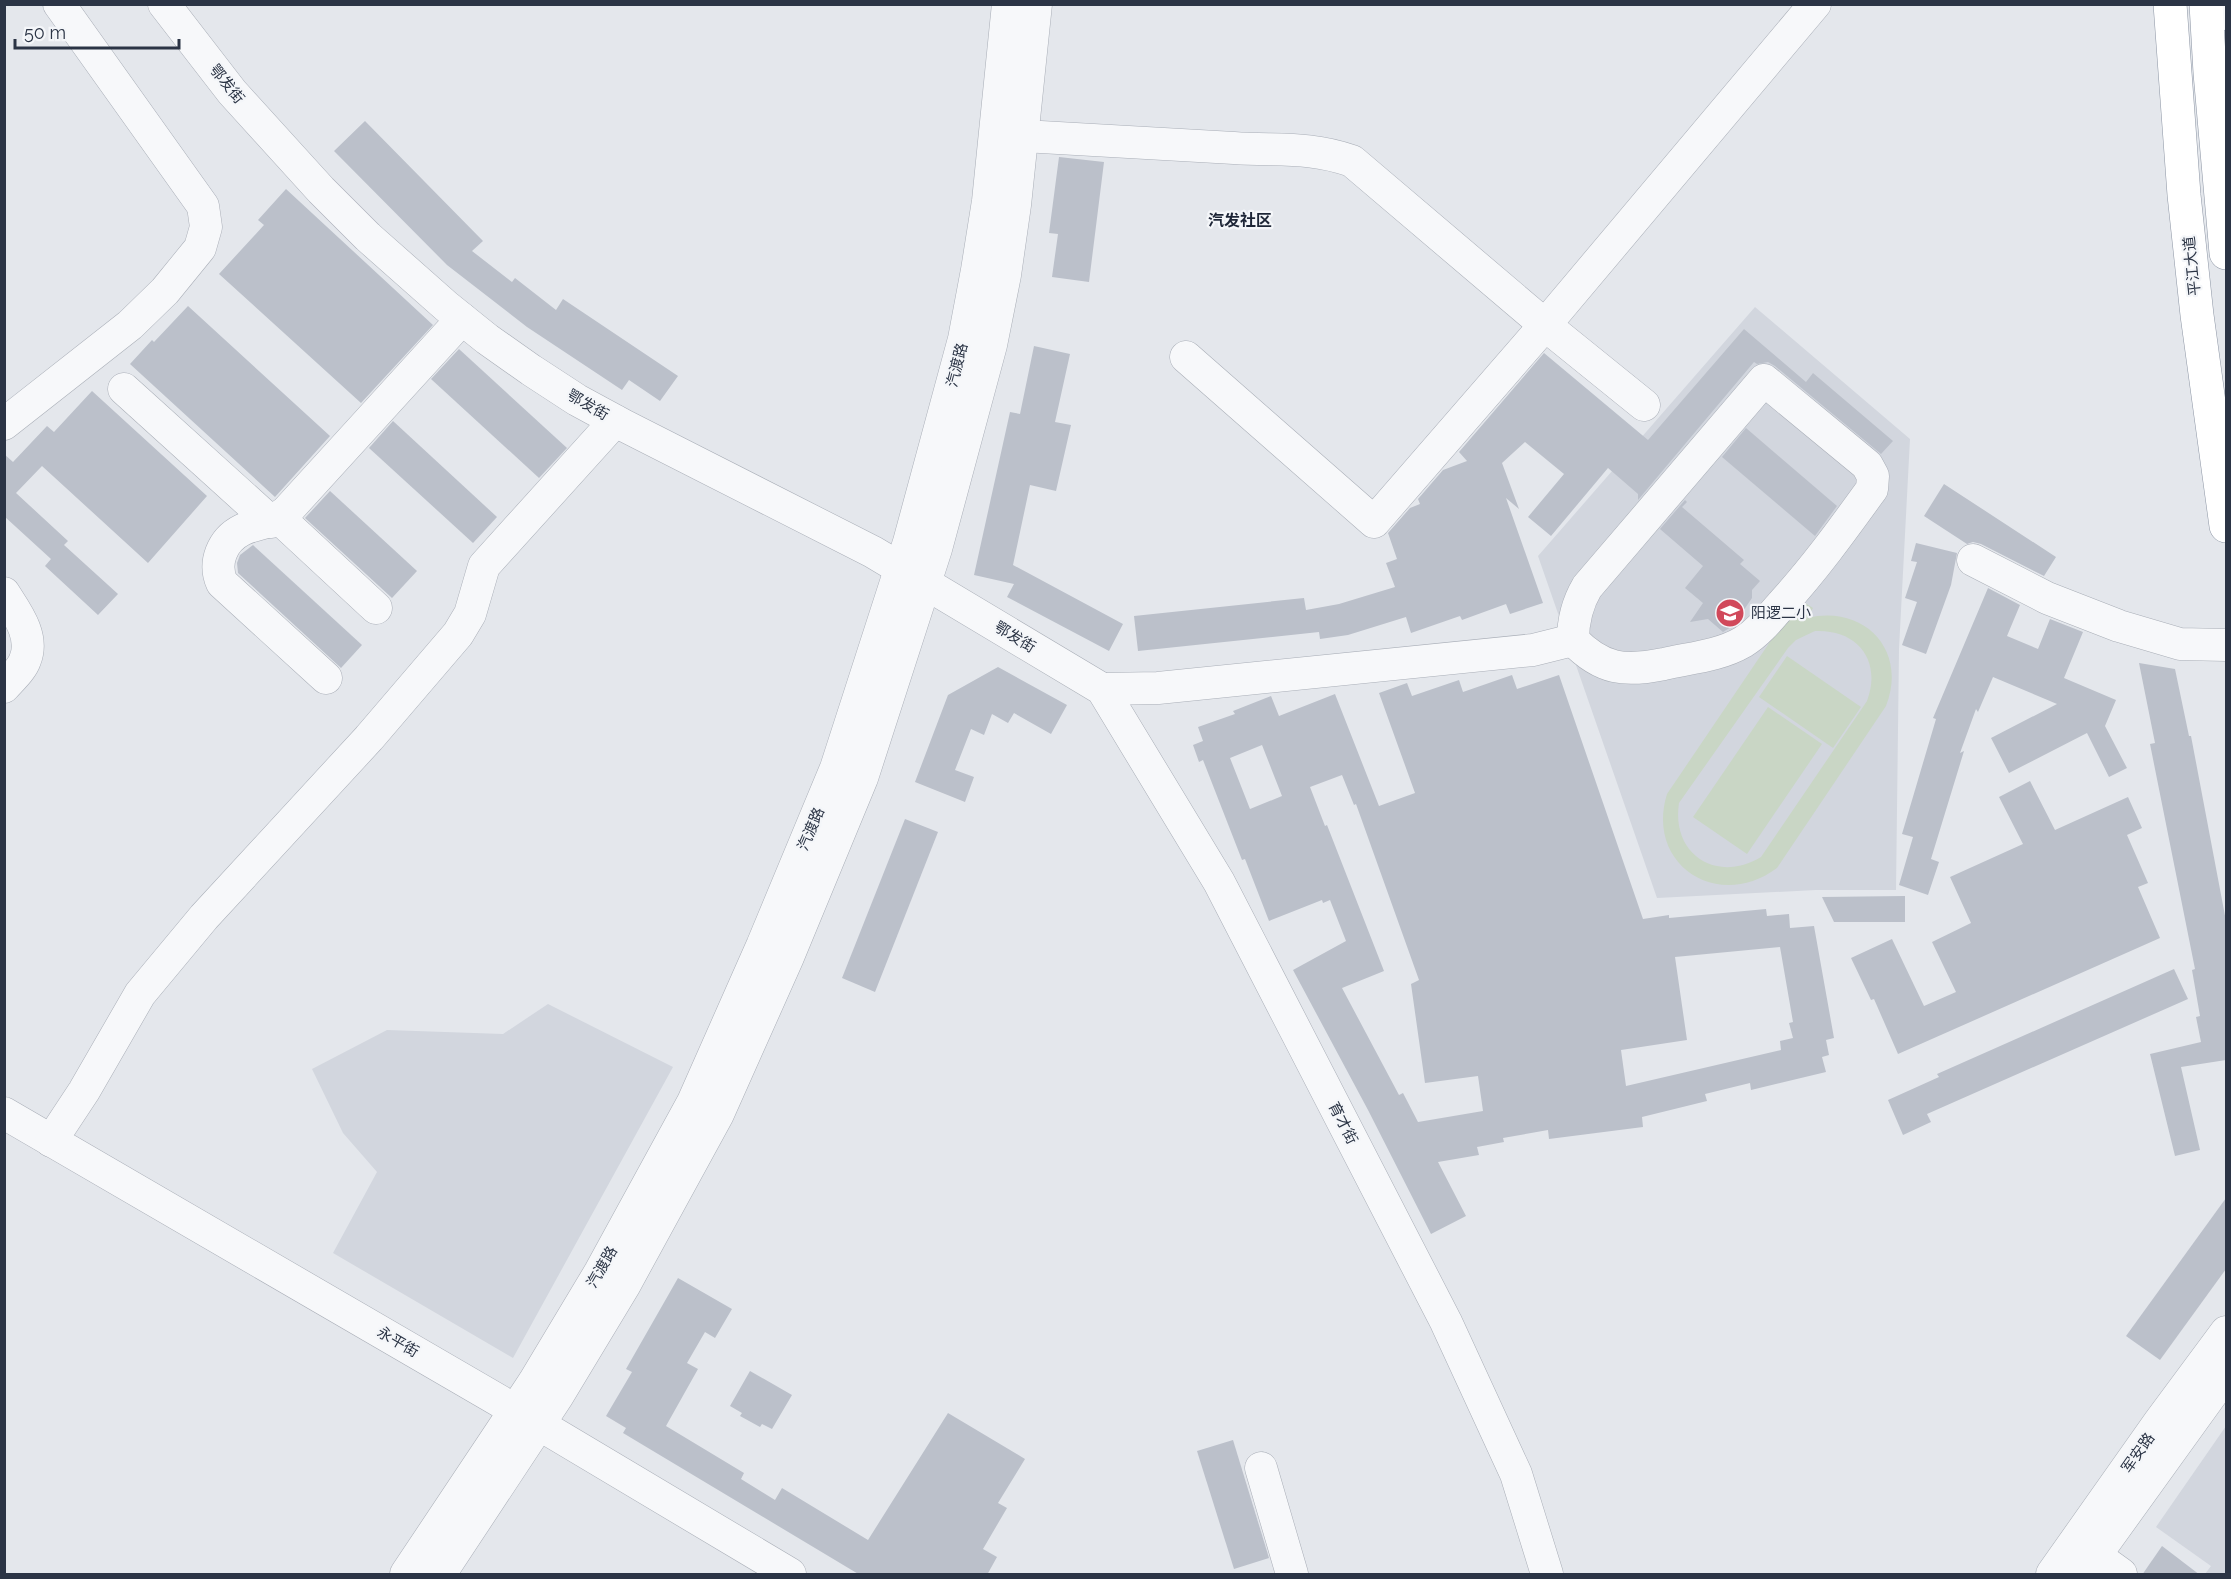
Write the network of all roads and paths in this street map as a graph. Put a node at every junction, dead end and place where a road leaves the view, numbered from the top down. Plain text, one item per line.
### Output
1 (59, 4) edge
2 (164, 4) edge
3 (1008, 4) edge
4 (1036, 4) edge
5 (1815, 4) edge
6 (2170, 4) edge
7 (2213, 12) edge
8 (1023, 136) junction
9 (2226, 254) edge
10 (462, 319) junction
11 (1545, 325) junction
12 (1186, 357) dead end
13 (124, 388) dead end
14 (1644, 405) dead end
15 (615, 421) junction
16 (4, 424) edge
17 (275, 520) junction
18 (2226, 526) edge
19 (1973, 560) dead end
20 (913, 576) junction
21 (4, 593) edge
22 (376, 608) dead end
23 (1573, 640) junction
24 (2226, 645) edge
25 (326, 678) dead end
26 (4, 687) edge
27 (1102, 688) junction
28 (4, 1113) edge
29 (51, 1141) junction
30 (2226, 1332) edge
31 (2226, 1374) edge
32 (527, 1418) junction
33 (1261, 1468) dead end
34 (2089, 1565) edge
35 (406, 1575) edge
36 (440, 1575) edge
37 (790, 1575) edge
38 (1292, 1575) edge
39 (1547, 1575) edge
40 (2052, 1575) edge
41 (2121, 1575) edge

1 - 16 street
2 - 10 street, 鄂发街
3 - 20 street, 汽渡路
4 - 8 street, 汽渡路
5 - 11 street
6 - 18 highway, 平江大道
7 - 9 highway
8 - 11 street
8 - 20 street, 汽渡路
10 - 15 street, 鄂发街
10 - 17 street
11 - 12 street
11 - 14 street
13 - 17 street
15 - 20 street, 鄂发街
15 - 29 street
17 - 22 street
17 - 25 street
19 - 24 street
20 - 27 street, 鄂发街
20 - 32 street, 汽渡路
21 - 26 street
23 - 23 street
23 - 27 street
27 - 39 street, 育才街
28 - 29 street, 永平街
29 - 32 street, 永平街
30 - 40 street, 军安路
31 - 34 street, 军安路
32 - 35 street, 汽渡路
32 - 36 street, 汽渡路
32 - 37 street, 永平街
33 - 38 street
34 - 41 street

